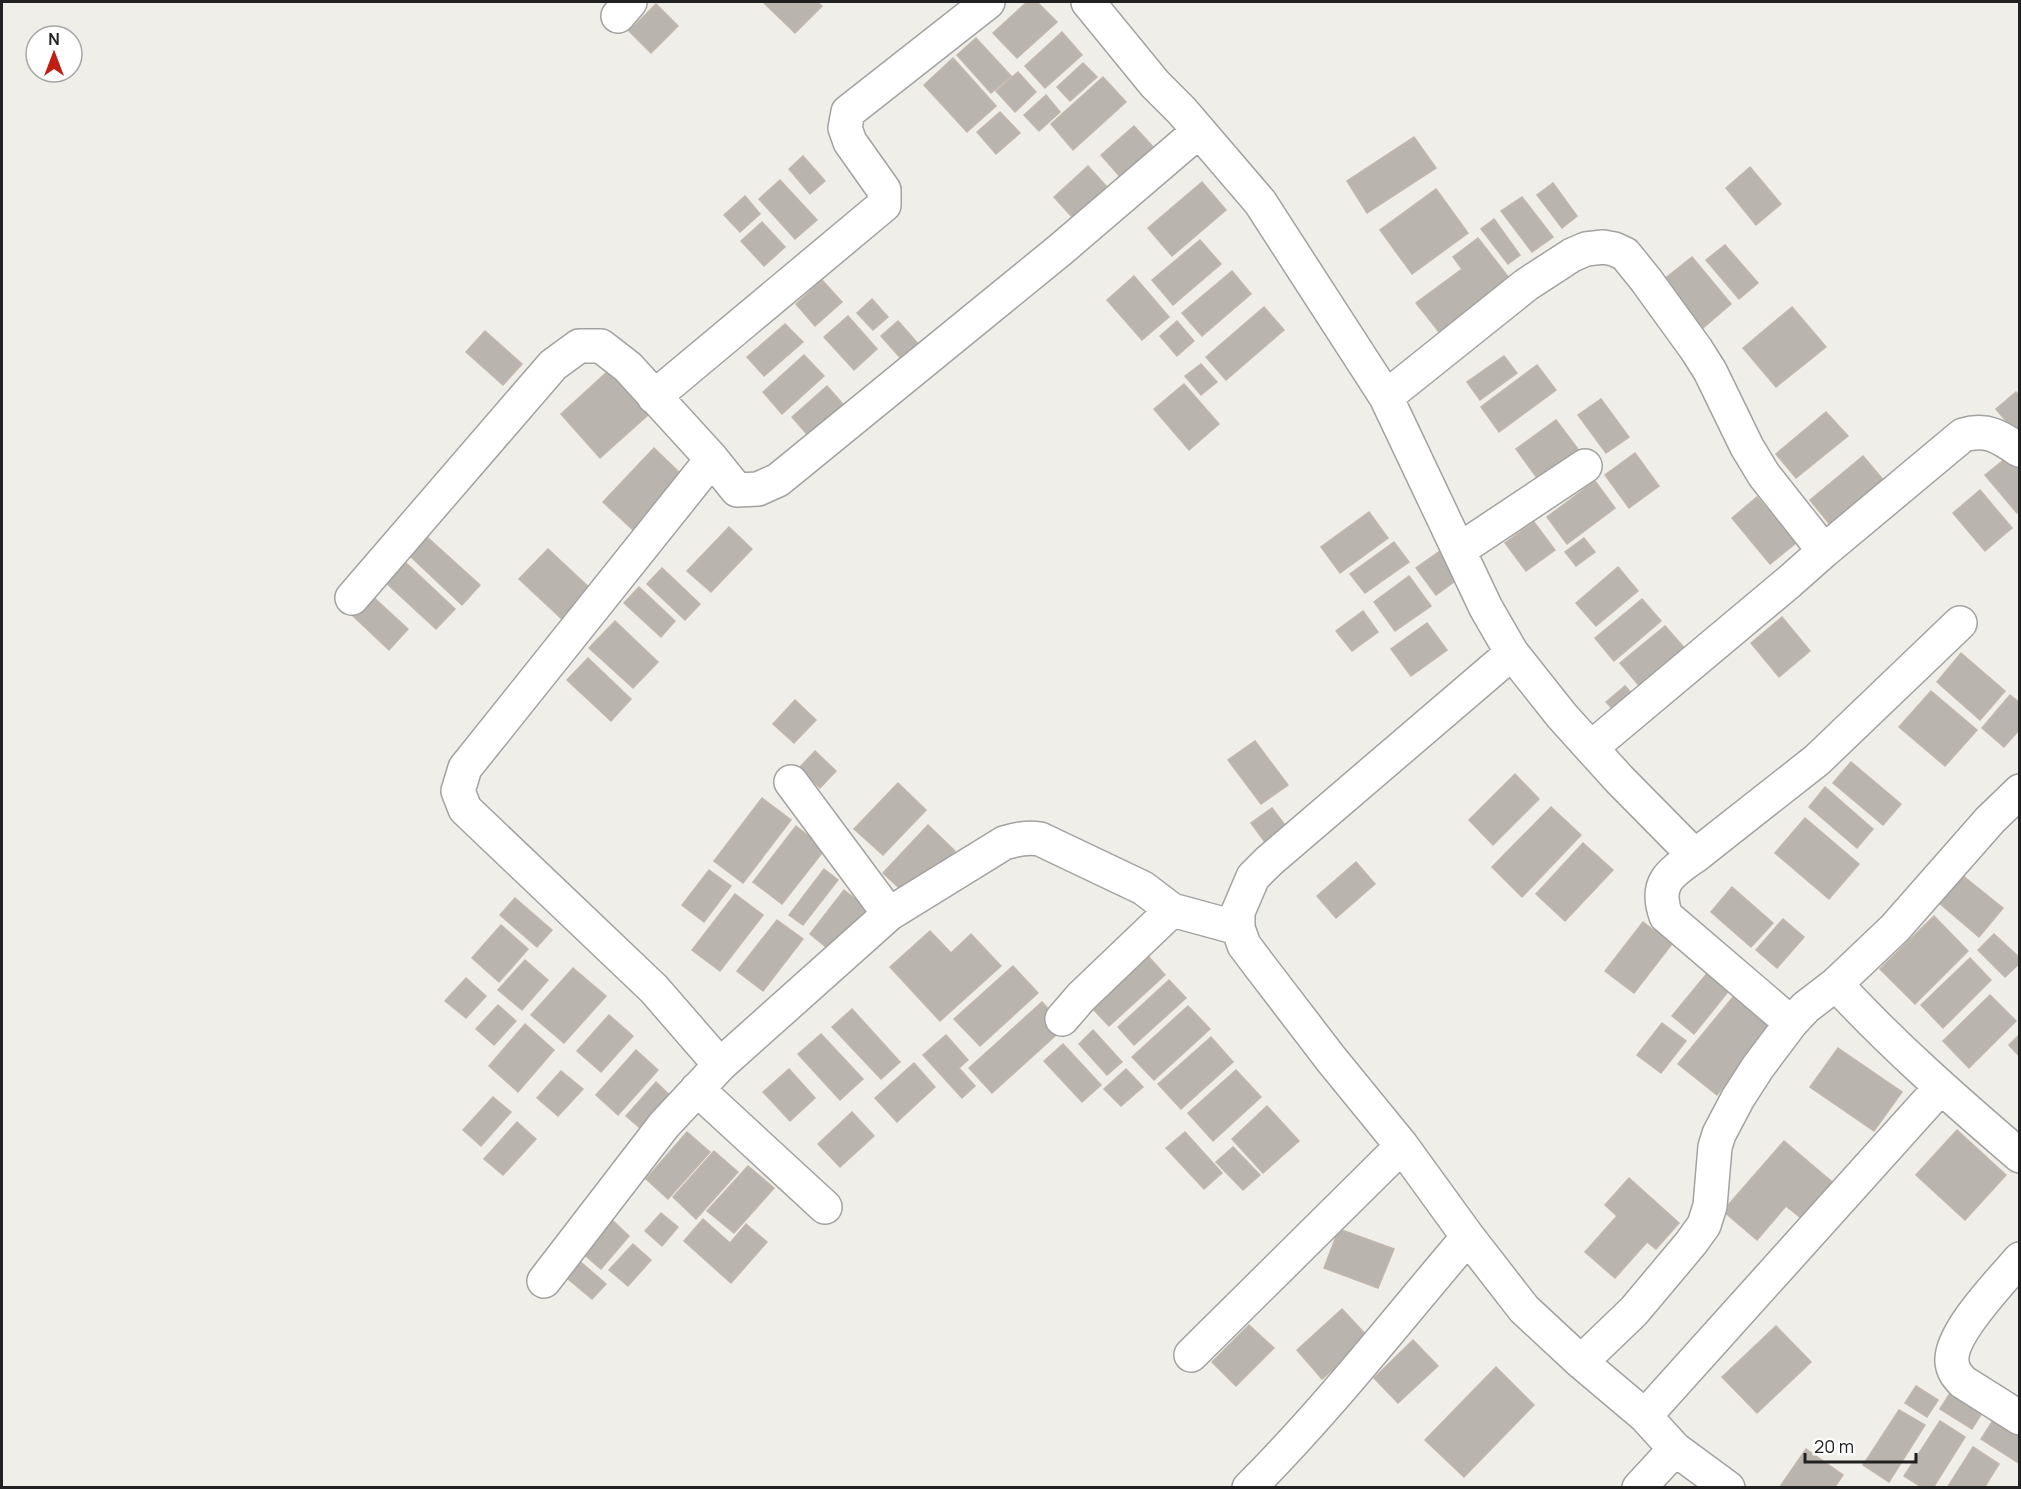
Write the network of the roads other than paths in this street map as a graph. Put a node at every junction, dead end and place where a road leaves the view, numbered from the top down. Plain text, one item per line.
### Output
1 (988, 2) edge
2 (1088, 2) edge
3 (1199, 131) junction
4 (654, 397) junction
5 (1386, 397) junction
6 (2019, 450) edge
7 (712, 459) junction
8 (1585, 466) dead end
9 (1459, 550) junction
10 (1824, 551) junction
11 (352, 598) dead end
12 (1960, 623) dead end
13 (1512, 653) junction
14 (1592, 747) junction
15 (791, 782) dead end
16 (2019, 791) edge
17 (1695, 856) junction
18 (1172, 910) junction
19 (889, 914) junction
20 (1238, 928) junction
21 (1836, 984) junction
22 (1062, 1019) dead end
23 (1791, 1023) junction
24 (720, 1065) junction
25 (1941, 1087) junction
26 (697, 1089) junction
27 (1402, 1146) junction
28 (2019, 1156) edge
29 (825, 1207) dead end
30 (1468, 1237) junction
31 (2019, 1259) edge
32 (544, 1281) dead end
33 (1191, 1355) dead end
34 (1581, 1362) junction
35 (1645, 1416) junction
36 (2019, 1418) edge
37 (1675, 1449) junction
38 (1249, 1488) edge
39 (1639, 1488) edge
40 (1728, 1488) edge

1 - 4 street
2 - 3 street
3 - 5 street
3 - 7 street
4 - 7 street
4 - 11 street
5 - 9 street
5 - 10 street
6 - 10 street
7 - 24 street
8 - 9 street
9 - 13 street
10 - 14 street
12 - 17 street
13 - 14 street
13 - 20 street
14 - 17 street
15 - 19 street
16 - 21 street
17 - 23 street
18 - 19 street
18 - 20 street
18 - 22 street
19 - 24 street
20 - 27 street
21 - 23 street
21 - 25 street
23 - 34 street
24 - 26 street
25 - 28 street
25 - 35 street
26 - 29 street
26 - 32 street
27 - 30 street
27 - 33 street
30 - 34 street
30 - 38 street
31 - 36 street
34 - 35 street
35 - 37 street
37 - 39 street
37 - 40 street

